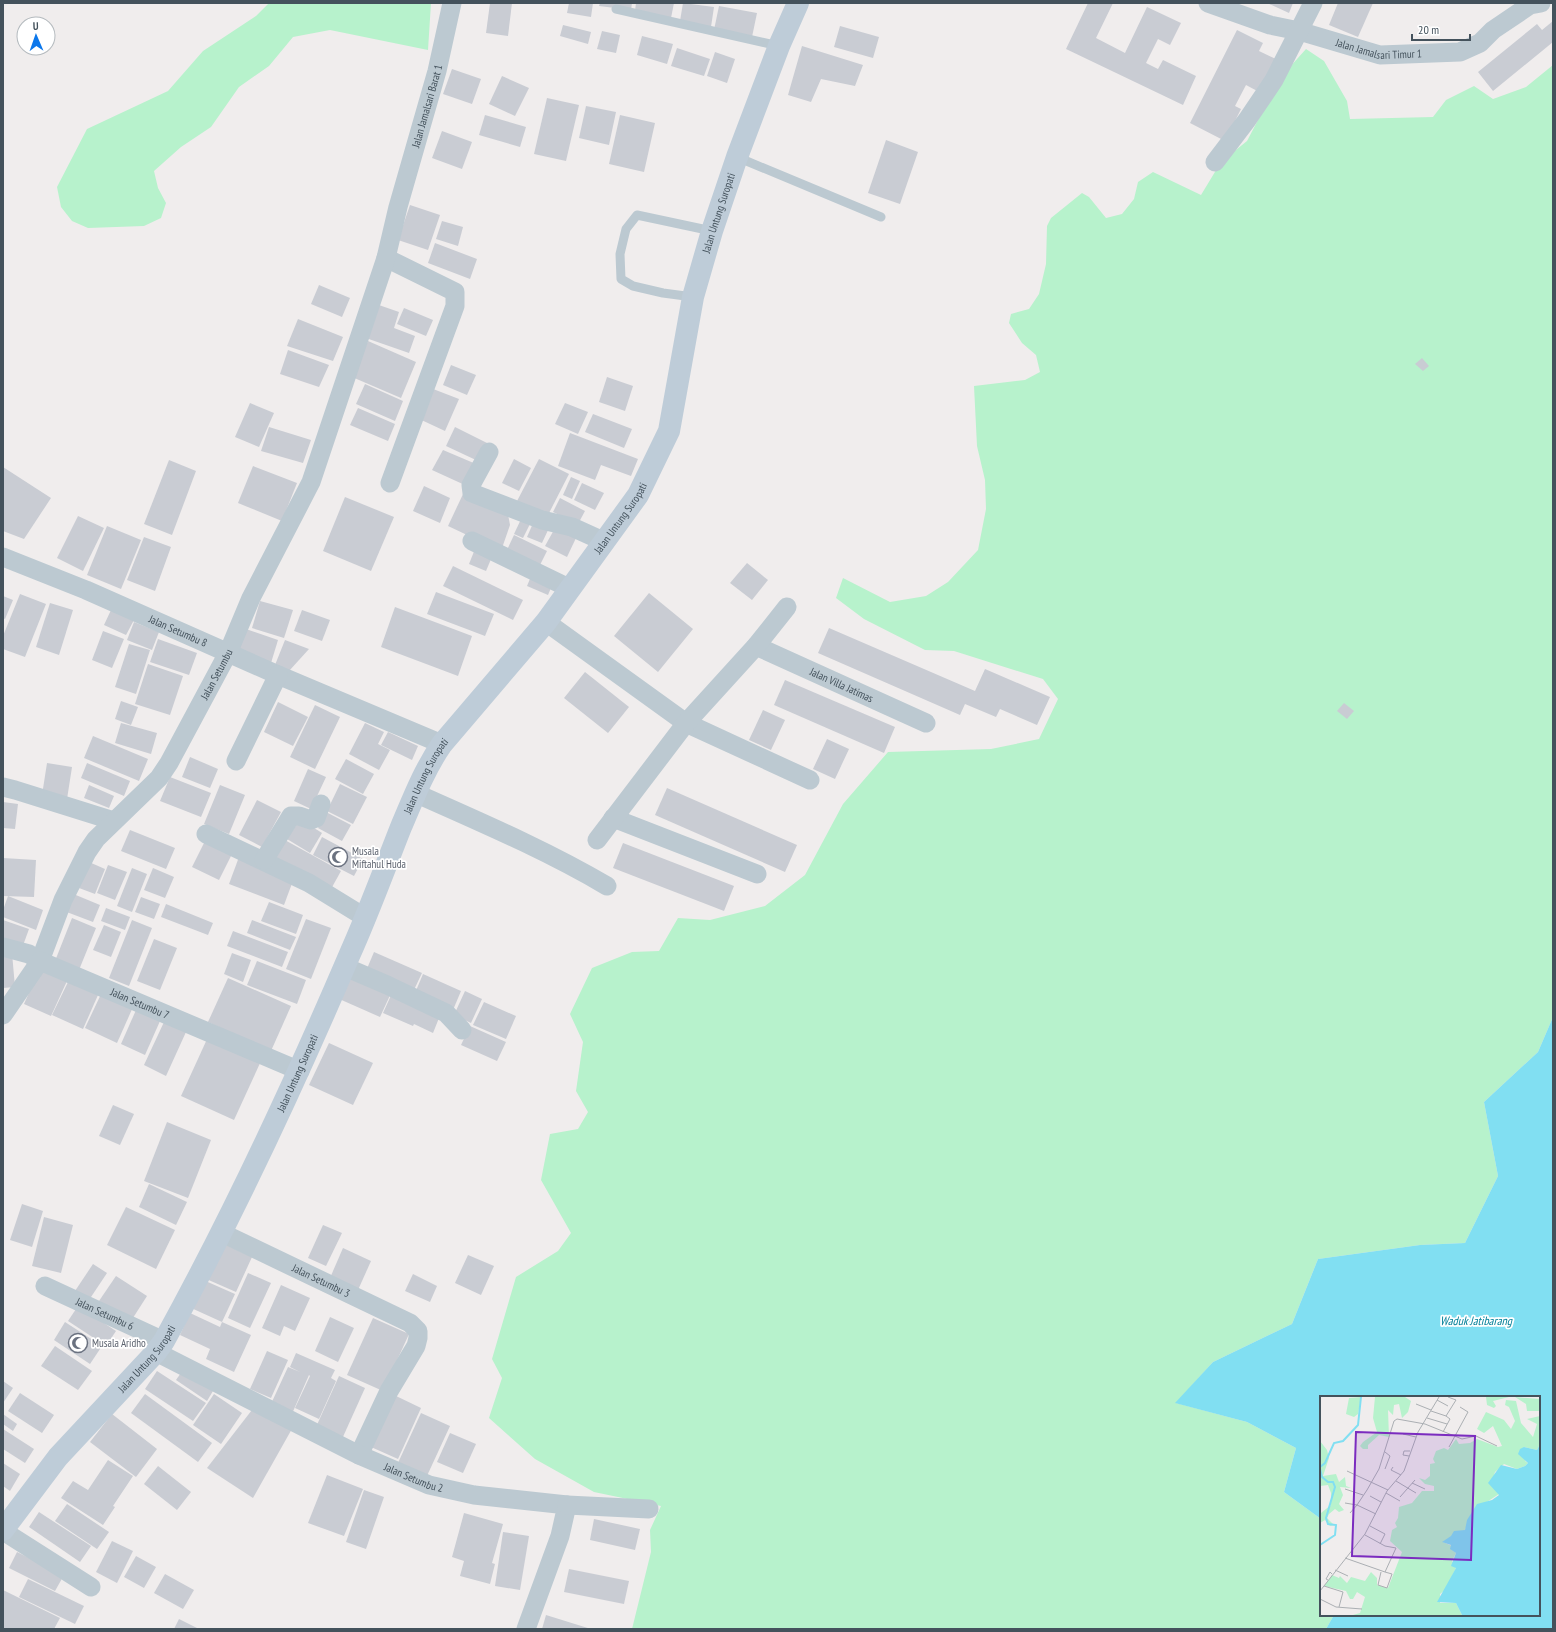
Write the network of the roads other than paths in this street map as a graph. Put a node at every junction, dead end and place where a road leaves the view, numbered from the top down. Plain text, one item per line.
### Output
1 (452, 3) edge
2 (798, 3) edge
3 (1208, 3) edge
4 (1313, 3) edge
5 (1541, 3) edge
6 (616, 9) dead end
7 (1299, 31) junction
8 (779, 46) junction
9 (736, 157) junction
10 (1215, 162) dead end
11 (881, 217) dead end
12 (712, 231) junction
13 (386, 258) junction
14 (693, 297) junction
15 (489, 452) dead end
16 (390, 483) dead end
17 (472, 541) dead end
18 (604, 542) junction
19 (3, 557) edge
20 (571, 589) junction
21 (787, 607) dead end
22 (546, 622) junction
23 (756, 646) junction
24 (228, 653) junction
25 (278, 675) junction
26 (686, 723) junction
27 (926, 723) dead end
28 (442, 744) junction
29 (236, 761) dead end
30 (810, 780) dead end
31 (3, 787) edge
32 (415, 793) junction
33 (320, 804) dead end
34 (613, 818) junction
35 (114, 822) junction
36 (206, 834) dead end
37 (597, 840) dead end
38 (264, 860) junction
39 (757, 874) dead end
40 (607, 886) dead end
41 (366, 918) junction
42 (3, 947) edge
43 (40, 961) junction
44 (345, 967) junction
45 (3, 1015) edge
46 (462, 1030) dead end
47 (300, 1071) junction
48 (222, 1233) junction
49 (45, 1286) dead end
50 (160, 1347) junction
51 (359, 1455) junction
52 (566, 1505) junction
53 (649, 1509) dead end
54 (3, 1530) edge
55 (91, 1587) dead end
56 (526, 1629) edge

1 - 13 street, Jalan Jamalsari Barat 1
2 - 8 main road, Jalan Untung Suropati
3 - 7 street, Jalan Jamalsari Timur 1
4 - 7 street
5 - 7 street, Jalan Jamalsari Timur 1
6 - 8 lane
7 - 10 street
8 - 9 main road, Jalan Untung Suropati
9 - 11 lane
9 - 12 main road, Jalan Untung Suropati
12 - 14 main road, Jalan Untung Suropati
12 - 14 lane
13 - 16 street
13 - 24 street, Jalan Setumbu
14 - 18 main road, Jalan Untung Suropati
15 - 18 street
17 - 20 street
18 - 20 main road, Jalan Untung Suropati
19 - 24 street, Jalan Setumbu 8
20 - 22 main road, Jalan Untung Suropati
21 - 23 street
22 - 26 street
22 - 28 main road, Jalan Untung Suropati
23 - 26 street
23 - 27 street, Jalan Villa Jatimas
24 - 25 street, Jalan Setumbu 8
24 - 35 street, Jalan Setumbu
25 - 28 street, Jalan Setumbu 8
25 - 29 street
26 - 30 street
26 - 34 street
28 - 32 main road, Jalan Untung Suropati
31 - 35 street
32 - 40 street
32 - 41 main road, Jalan Untung Suropati
33 - 38 street
34 - 37 street
34 - 39 street
35 - 43 street, Jalan Setumbu
36 - 38 street
38 - 41 street
41 - 44 main road, Jalan Untung Suropati
42 - 43 street, Jalan Setumbu 7
43 - 45 street
43 - 47 street, Jalan Setumbu 7
44 - 46 street
44 - 47 main road, Jalan Untung Suropati
47 - 48 main road, Jalan Untung Suropati
48 - 50 main road, Jalan Untung Suropati
48 - 51 street, Jalan Setumbu 3
49 - 50 street, Jalan Setumbu 6
50 - 51 street, Jalan Setumbu 2
50 - 54 main road, Jalan Untung Suropati
51 - 52 street, Jalan Setumbu 2
52 - 53 street, Jalan Setumbu 2
52 - 56 street
54 - 55 street

